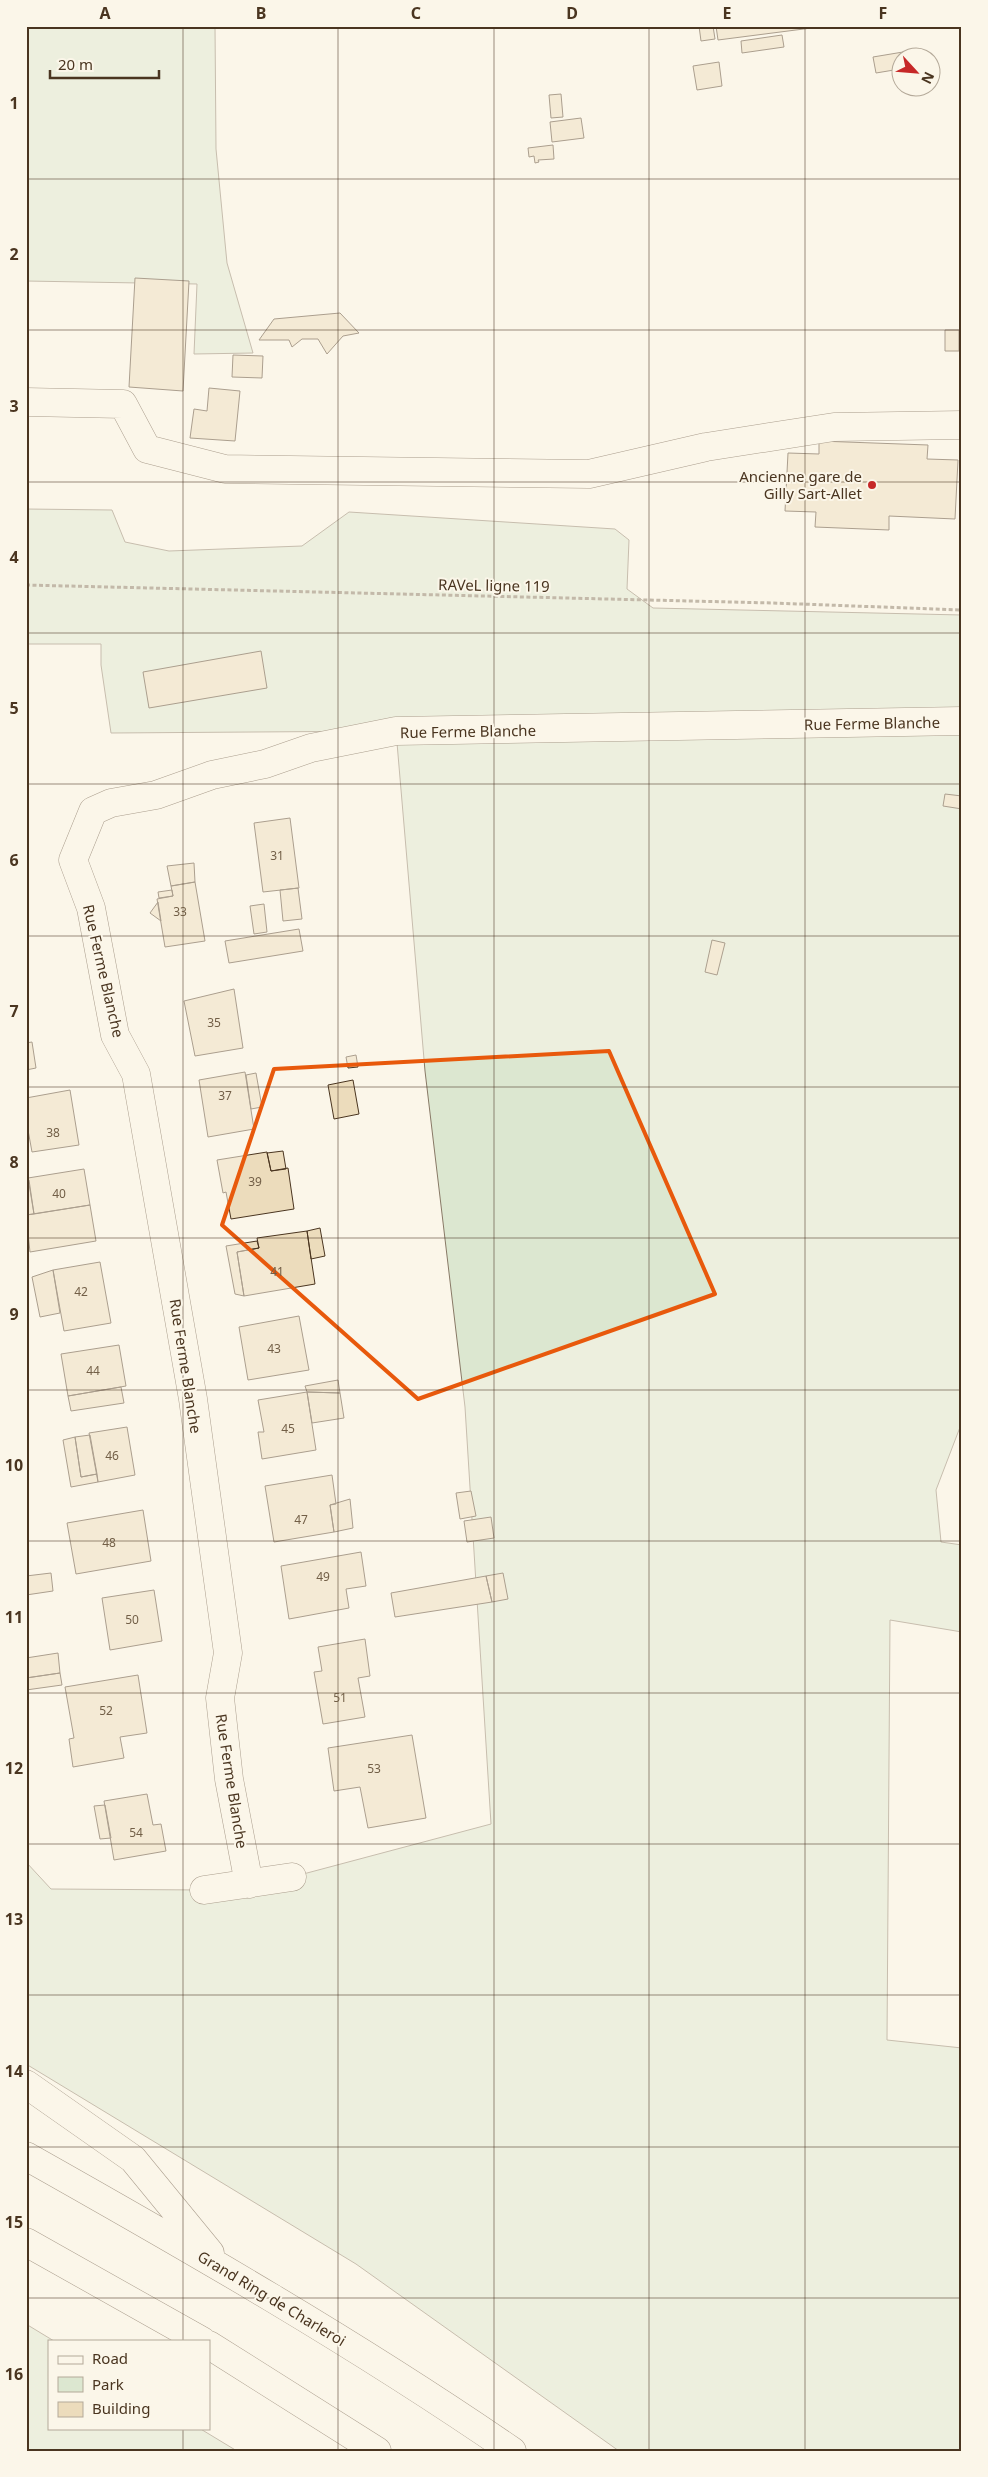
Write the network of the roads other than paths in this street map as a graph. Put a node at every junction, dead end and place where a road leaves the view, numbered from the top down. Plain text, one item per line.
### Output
1 (26, 402) edge
2 (962, 425) edge
3 (962, 721) edge
4 (292, 1877) dead end
5 (249, 1884) junction
6 (204, 1890) dead end
7 (26, 2084) edge
8 (26, 2105) edge
9 (26, 2156) edge
10 (133, 2159) junction
11 (26, 2242) edge
12 (219, 2264) junction
13 (200, 2340) edge
14 (210, 2346) edge
15 (377, 2451) edge
16 (512, 2451) edge

1 - 2 main road
3 - 5 main road, Rue Ferme Blanche
4 - 5 main road
5 - 6 main road
7 - 10 main road
8 - 10 main road
9 - 12 main road, Grand Ring de Charleroi
10 - 12 main road
11 - 13 main road
12 - 16 main road, Grand Ring de Charleroi
14 - 15 main road

